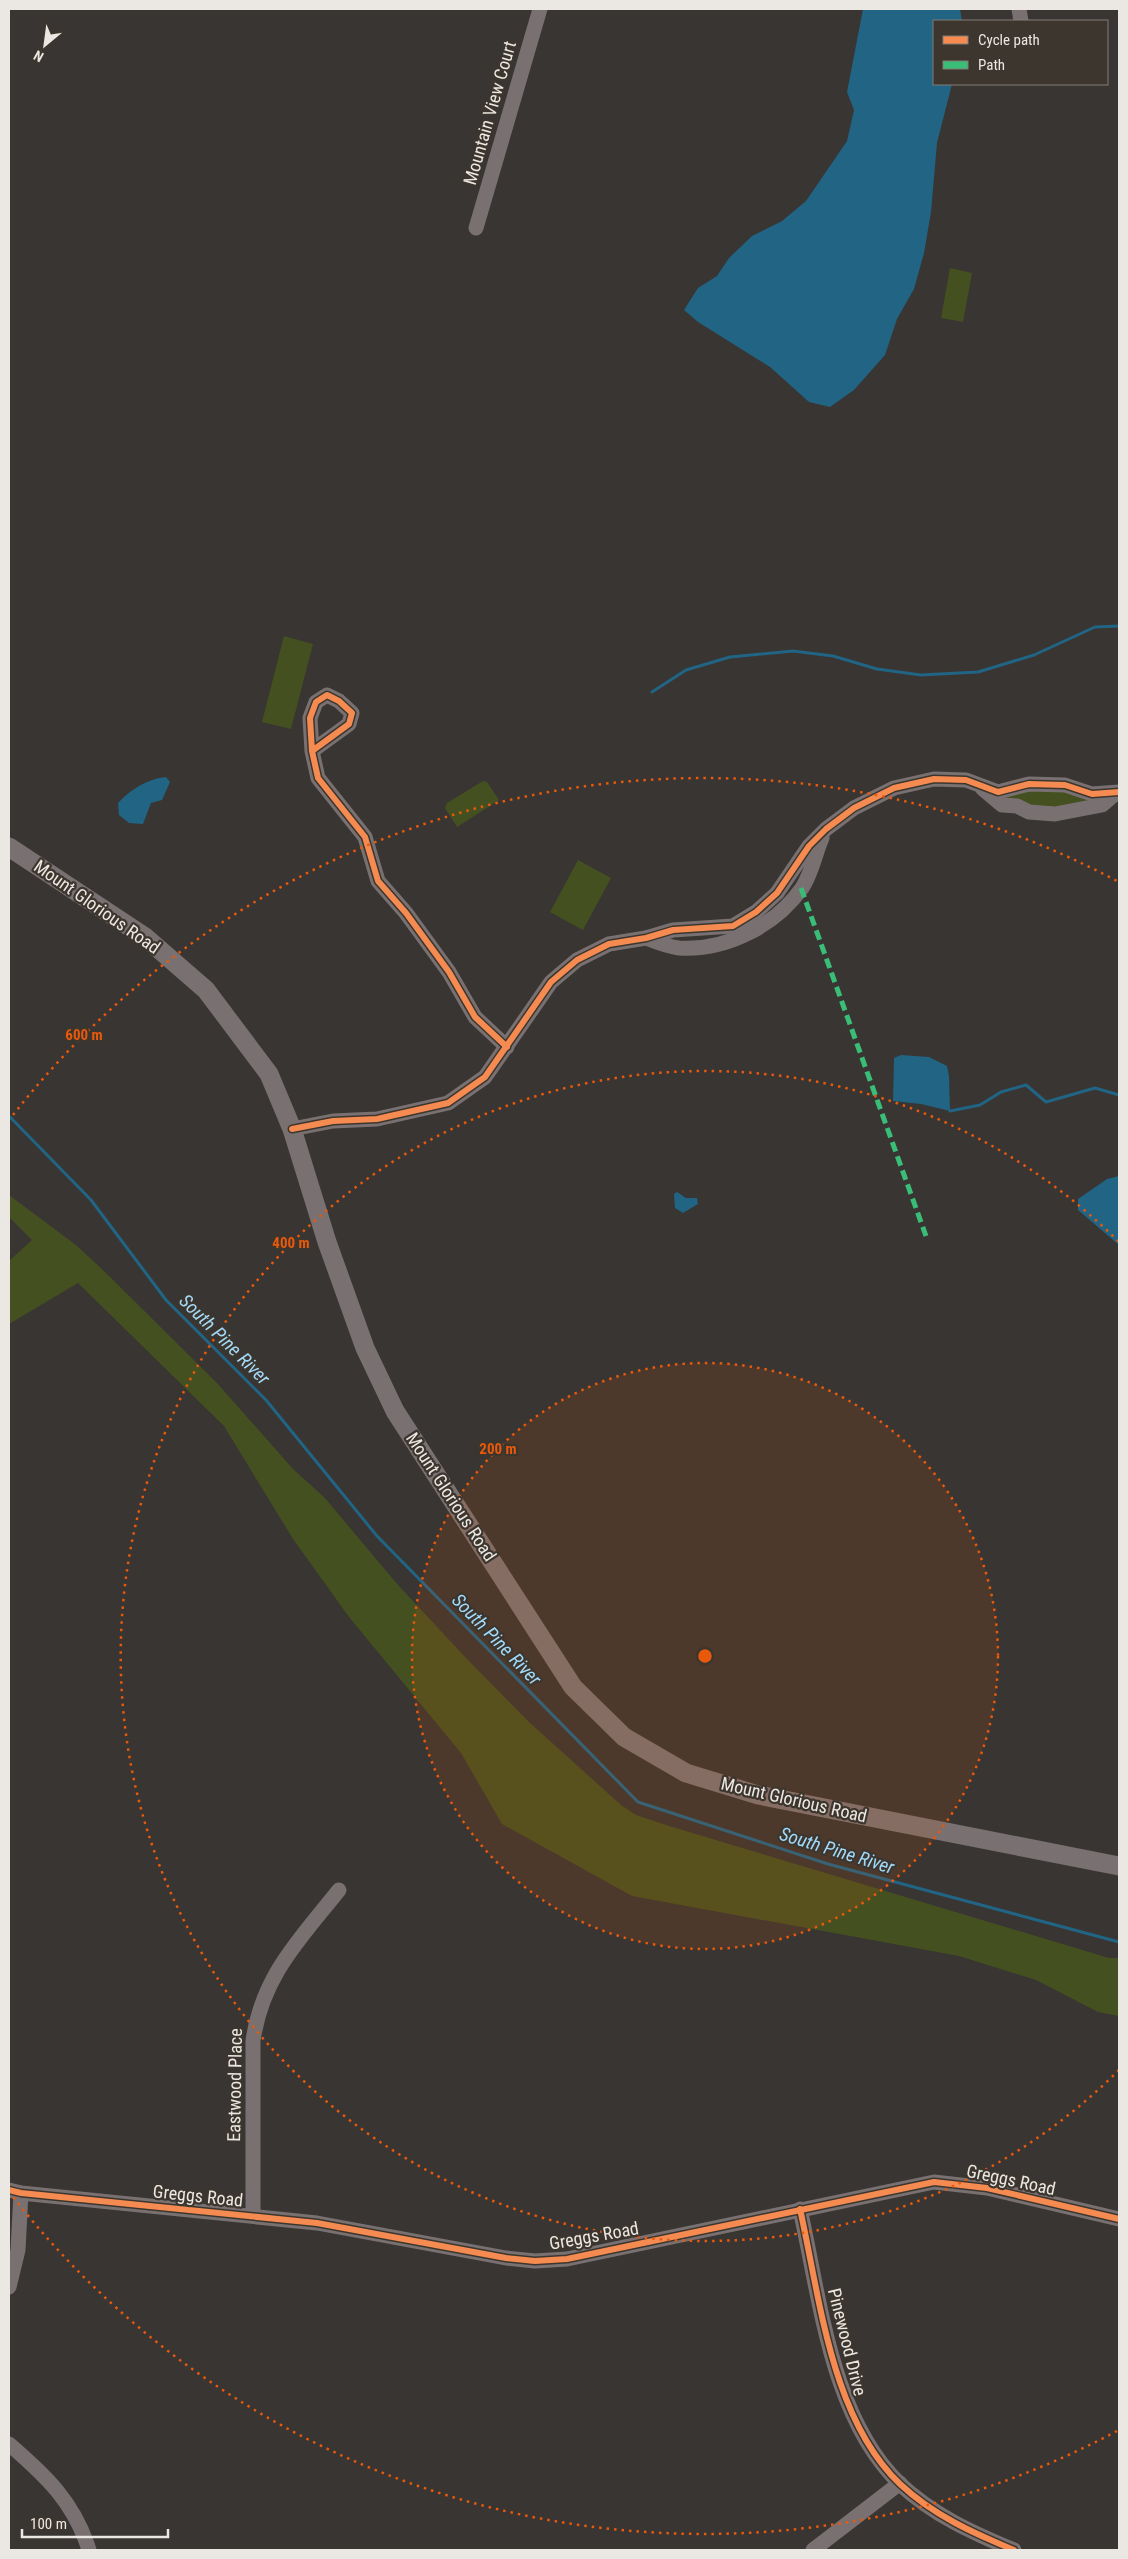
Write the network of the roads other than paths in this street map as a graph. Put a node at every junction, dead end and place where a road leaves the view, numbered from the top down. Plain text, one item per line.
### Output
1 (540, 9) edge
2 (476, 228) dead end
3 (312, 751) dead end
4 (982, 786) junction
5 (1118, 792) edge
6 (826, 829) junction
7 (9, 847) edge
8 (766, 903) junction
9 (775, 916) junction
10 (646, 938) junction
11 (507, 1047) junction
12 (292, 1129) junction
13 (1119, 1866) edge
14 (339, 1890) dead end
15 (15, 2191) edge
16 (800, 2209) junction
17 (252, 2216) junction
18 (1119, 2220) edge
19 (9, 2287) edge
20 (9, 2444) edge
21 (900, 2483) junction
22 (89, 2550) edge
23 (813, 2550) edge
24 (1014, 2550) edge

1 - 2 street, Mountain View Court
3 - 11 street
4 - 5 street
4 - 5 street
4 - 6 street
6 - 8 street
6 - 9 street
7 - 12 main road, Mount Glorious Road
8 - 9 street
8 - 10 street
9 - 10 street
10 - 11 street
11 - 12 street
12 - 13 main road, Mount Glorious Road
14 - 17 street, Eastwood Place
15 - 17 street, Greggs Road
15 - 19 street
16 - 17 street, Greggs Road
16 - 18 street, Greggs Road
16 - 21 street, Pinewood Drive
20 - 22 street
21 - 23 street
21 - 24 street, Pinewood Drive

